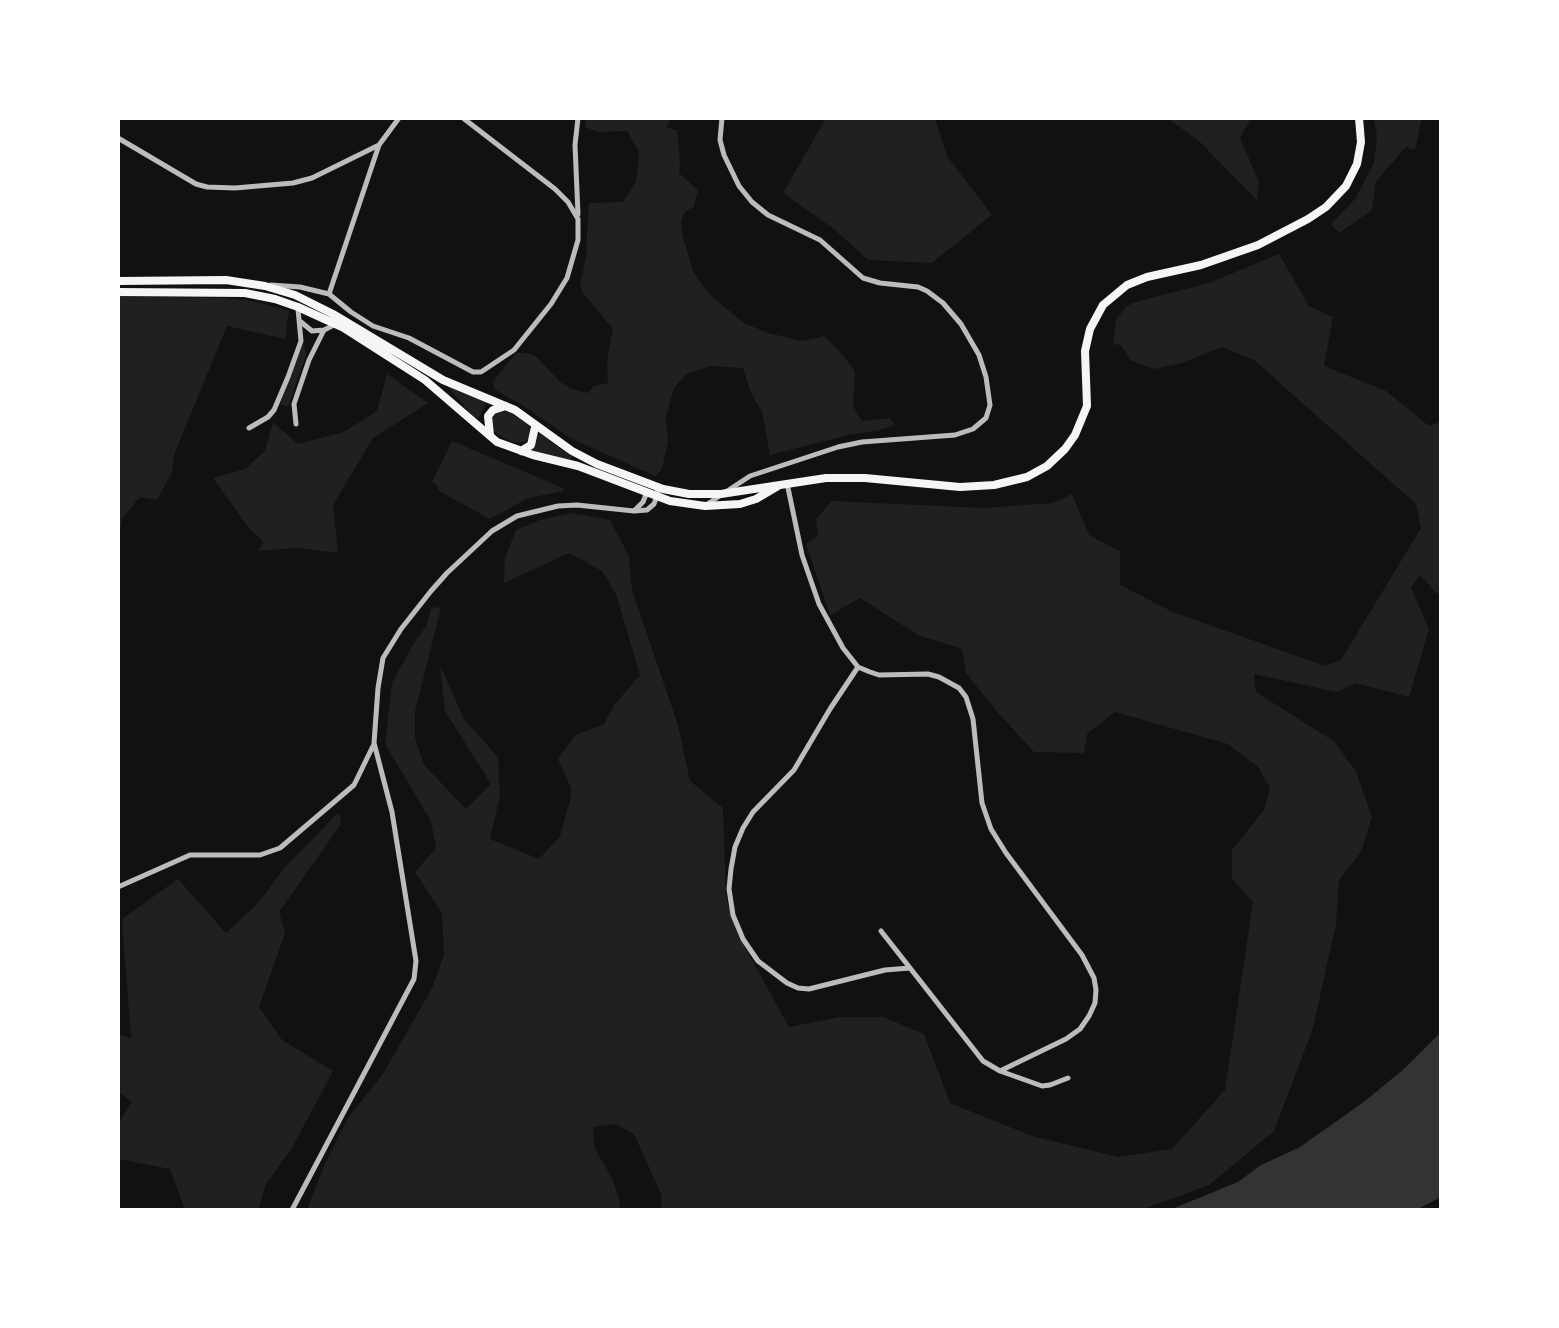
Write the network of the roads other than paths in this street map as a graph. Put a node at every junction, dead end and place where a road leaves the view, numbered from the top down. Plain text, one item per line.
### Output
1 (399, 118) edge
2 (463, 118) edge
3 (578, 118) edge
4 (722, 118) edge
5 (1359, 118) edge
6 (118, 138) edge
7 (379, 145) junction
8 (578, 218) junction
9 (118, 281) edge
10 (265, 286) junction
11 (118, 292) edge
12 (329, 294) junction
13 (298, 307) junction
14 (300, 320) junction
15 (336, 324) junction
16 (373, 326) junction
17 (324, 330) junction
18 (378, 340) junction
19 (506, 406) junction
20 (296, 424) dead end
21 (535, 426) junction
22 (249, 428) dead end
23 (490, 436) junction
24 (521, 451) junction
25 (784, 483) junction
26 (651, 488) junction
27 (722, 494) junction
28 (657, 497) junction
29 (705, 506) junction
30 (634, 511) junction
31 (858, 666) junction
32 (374, 742) junction
33 (118, 886) edge
34 (881, 932) dead end
35 (910, 968) junction
36 (1000, 1072) junction
37 (1068, 1078) dead end
38 (292, 1210) edge

1 - 7 street
2 - 8 street
3 - 8 street
4 - 27 street
5 - 25 main road
6 - 7 street
7 - 12 street
8 - 16 street
9 - 10 main road
10 - 12 street
10 - 18 main road
11 - 13 main road
12 - 16 street
13 - 14 street
13 - 15 main road
14 - 17 street
14 - 22 street
15 - 17 street
15 - 23 main road
16 - 18 street
17 - 20 street
18 - 19 main road
19 - 21 main road
19 - 23 main road
21 - 24 main road
21 - 26 main road
23 - 24 main road
24 - 26 main road
25 - 27 main road
25 - 29 main road
25 - 31 street
26 - 27 main road
26 - 28 main road
26 - 30 street
27 - 29 street
28 - 29 main road
28 - 30 street
30 - 32 street
31 - 35 street
31 - 36 street
32 - 33 street
32 - 38 street
34 - 35 street
35 - 36 street
36 - 37 street

